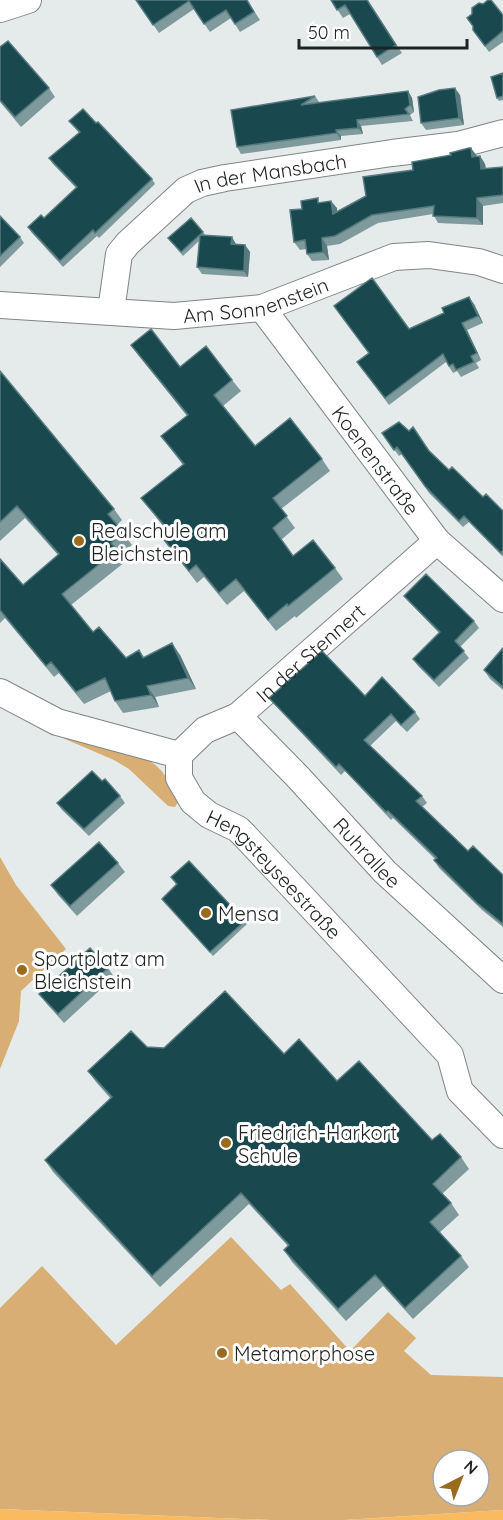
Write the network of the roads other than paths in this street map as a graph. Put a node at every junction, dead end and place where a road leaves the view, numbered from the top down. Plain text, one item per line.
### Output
1 (28, 0) edge
2 (0, 9) edge
3 (503, 133) edge
4 (503, 270) edge
5 (0, 305) edge
6 (262, 308) junction
7 (111, 311) junction
8 (437, 541) junction
9 (503, 599) edge
10 (0, 692) edge
11 (238, 716) junction
12 (179, 755) junction
13 (503, 980) edge
14 (503, 1135) edge

1 - 2 street
3 - 7 street, In der Mansbach
4 - 6 street, Am Sonnenstein
5 - 7 street, Am Sonnenstein
6 - 7 street, Am Sonnenstein
6 - 8 street, Koenenstraße
8 - 9 street, Koenenstraße
8 - 11 street, In der Stennert
10 - 12 street
11 - 12 street, In der Stennert
11 - 13 street, Ruhrallee
12 - 14 street, Hengsteyseestraße

